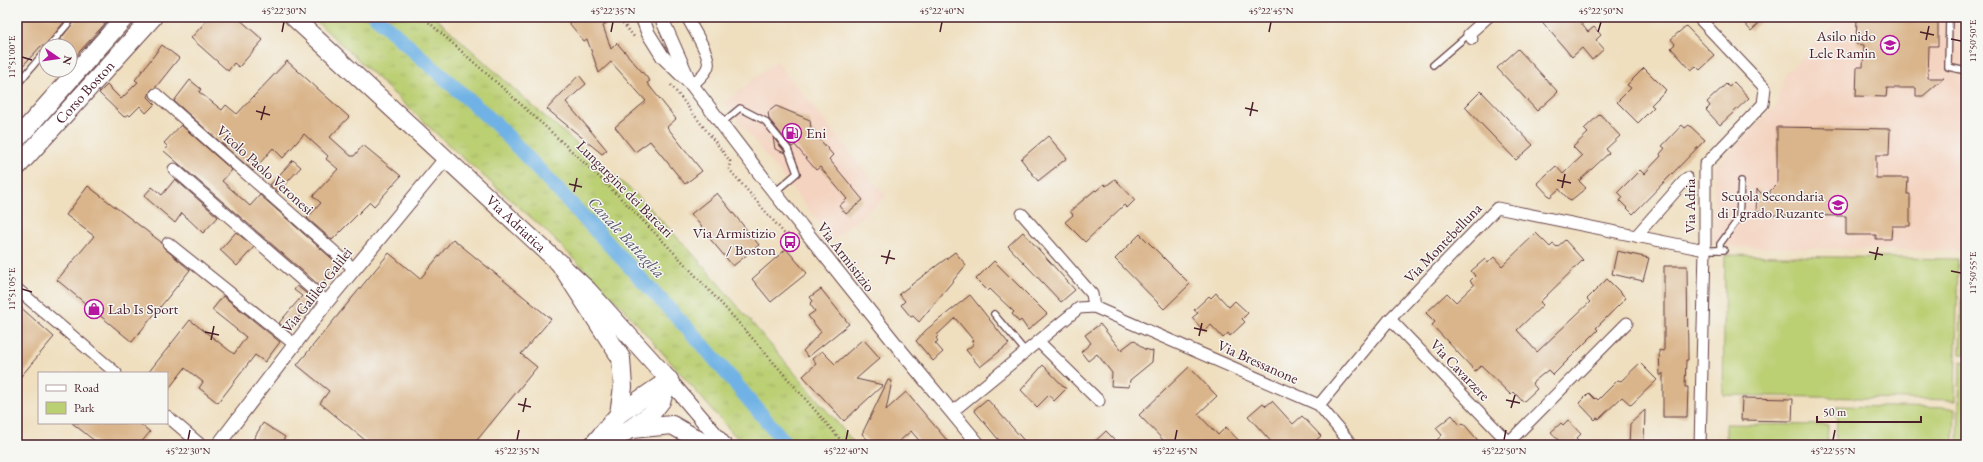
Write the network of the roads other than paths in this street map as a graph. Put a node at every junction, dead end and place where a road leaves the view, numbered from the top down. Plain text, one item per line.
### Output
1 (74, 17) edge
2 (125, 17) edge
3 (153, 17) edge
4 (293, 17) edge
5 (642, 17) edge
6 (660, 17) edge
7 (687, 17) edge
8 (1488, 17) edge
9 (1698, 17) edge
10 (1949, 17) edge
11 (1470, 37) joint
12 (56, 38) edge
13 (38, 60) edge
14 (1433, 65) dead end
15 (1966, 70) edge
16 (17, 85) edge
17 (692, 86) junction
18 (156, 94) dead end
19 (721, 124) junction
20 (17, 139) edge
21 (446, 158) junction
22 (17, 167) edge
23 (174, 169) dead end
24 (1687, 178) dead end
25 (1740, 181) dead end
26 (774, 192) junction
27 (1022, 214) dead end
28 (1636, 236) junction
29 (168, 243) dead end
30 (1705, 250) junction
31 (559, 262) junction
32 (354, 269) junction
33 (17, 289) edge
34 (327, 302) junction
35 (1094, 307) junction
36 (994, 314) dead end
37 (1390, 319) junction
38 (1627, 323) dead end
39 (1039, 342) junction
40 (294, 344) junction
41 (1026, 353) junction
42 (115, 372) edge
43 (669, 380) junction
44 (1098, 401) dead end
45 (1319, 405) junction
46 (952, 412) junction
47 (619, 414) junction
48 (168, 417) edge
49 (632, 429) junction
50 (1510, 444) edge
51 (200, 445) edge
52 (218, 445) edge
53 (593, 445) edge
54 (607, 445) edge
55 (707, 445) edge
56 (724, 445) edge
57 (979, 445) edge
58 (1352, 445) edge
59 (1700, 445) edge

1 - 12 lane
2 - 20 highway, Corso Boston
3 - 22 highway, Corso Boston
4 - 21 main road, Via Adriatica
5 - 17 street, Via Armistizio
6 - 17 street, Via Armistizio
7 - 17 street
8 - 11 street
9 - 30 street, Via Adria
10 - 15 lane
11 - 14 lane
13 - 16 lane
17 - 19 street, Via Armistizio
18 - 32 street, Vicolo Paolo Veronesi
19 - 26 street, Via Armistizio
19 - 26 lane
21 - 31 main road, Via Adriatica
21 - 32 street, Via Galileo Galilei
23 - 34 street
24 - 28 street
25 - 30 lane
26 - 46 street, Via Armistizio
27 - 35 street
28 - 30 street, Via Montebelluna
28 - 37 street, Via Montebelluna
29 - 40 street
30 - 59 street, Via Adria
31 - 43 main road, Via Adriatica
31 - 47 highway
32 - 34 street, Via Galileo Galilei
33 - 42 street
34 - 40 street, Via Galileo Galilei
35 - 39 street
35 - 45 street, Via Bressanone
36 - 41 lane
37 - 45 street, Via Montebelluna
37 - 50 street, Via Cavarzere
38 - 50 street, Via Cavarzere
39 - 41 street
39 - 44 street
40 - 52 street, Via Galileo Galilei
41 - 46 street
43 - 47 highway
43 - 49 highway
43 - 56 main road, Via Adriatica
45 - 58 street, Via Bressanone
46 - 57 street, Via Armistizio
47 - 53 highway
48 - 51 street
49 - 54 highway
49 - 55 highway

